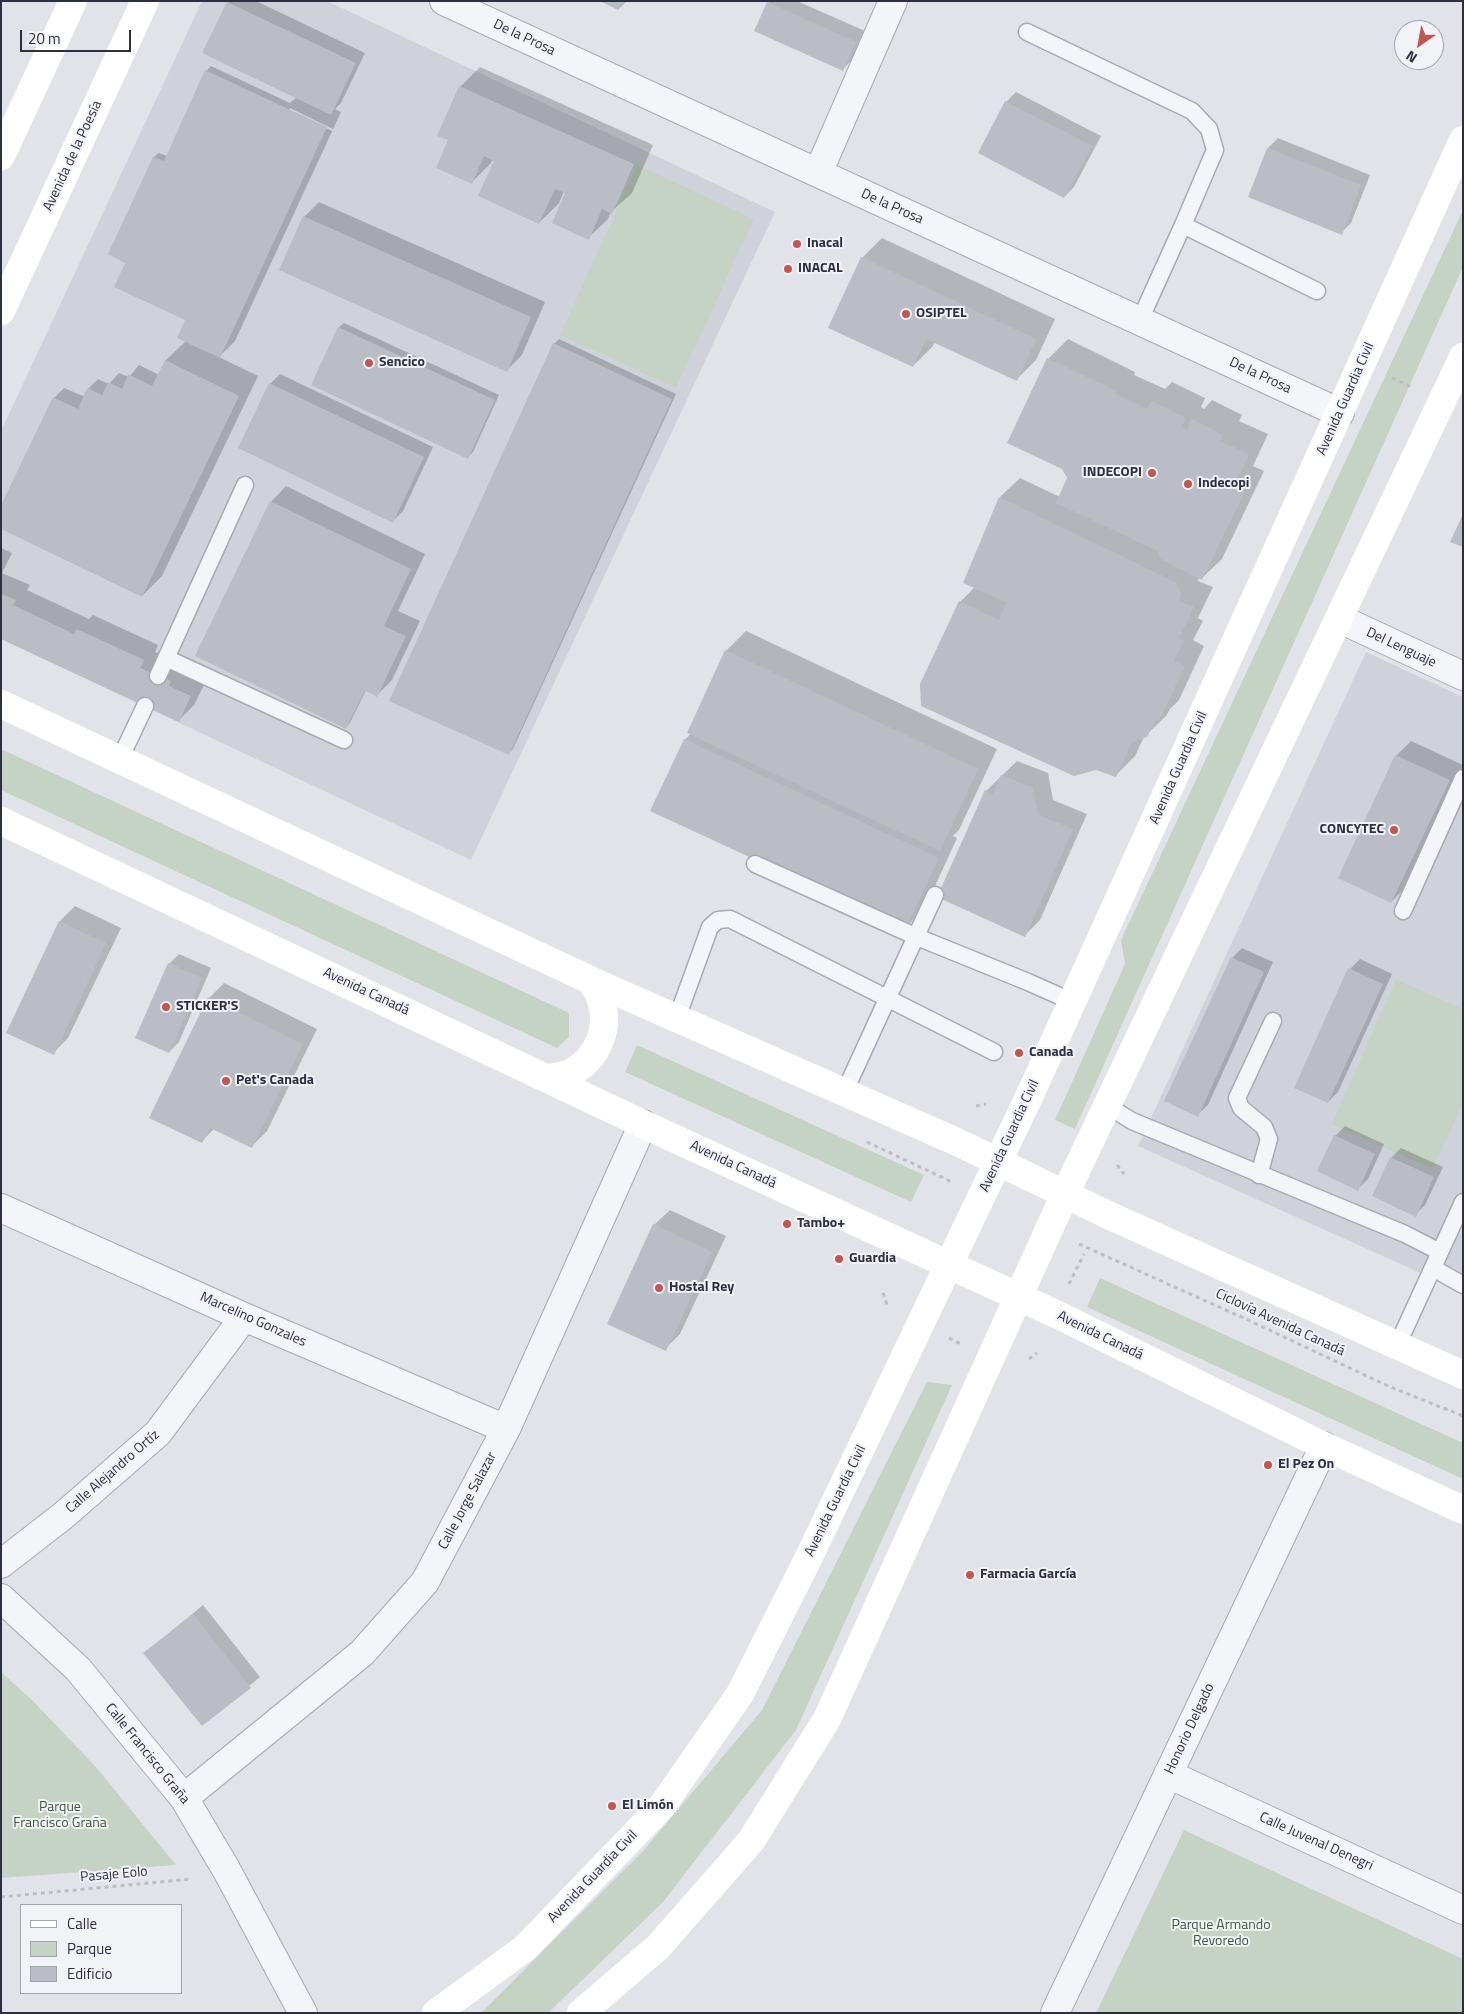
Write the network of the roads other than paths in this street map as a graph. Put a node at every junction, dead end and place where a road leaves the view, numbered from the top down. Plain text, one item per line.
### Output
1 (73, 1) edge
2 (146, 1) edge
3 (444, 1) edge
4 (893, 1) edge
5 (475, 8) edge
6 (1027, 32) dead end
7 (1463, 140) edge
8 (1, 156) edge
9 (818, 173) junction
10 (1183, 225) junction
11 (1317, 291) dead end
12 (1, 312) edge
13 (1140, 320) junction
14 (1463, 357) edge
15 (1340, 413) junction
16 (245, 485) dead end
17 (1340, 619) junction
18 (166, 658) junction
19 (158, 676) dead end
20 (1463, 676) edge
21 (1, 704) edge
22 (145, 706) dead end
23 (344, 740) dead end
24 (120, 759) junction
25 (1463, 778) edge
26 (1, 821) edge
27 (755, 864) dead end
28 (935, 895) dead end
29 (1403, 911) dead end
30 (917, 937) junction
31 (590, 980) junction
32 (888, 1000) junction
33 (1072, 1002) junction
34 (677, 1018) junction
35 (1273, 1020) dead end
36 (994, 1052) dead end
37 (549, 1078) junction
38 (844, 1093) junction
39 (1108, 1106) junction
40 (643, 1124) junction
41 (998, 1162) junction
42 (1259, 1175) junction
43 (1065, 1194) junction
44 (1463, 1202) edge
45 (1, 1208) edge
46 (1440, 1252) junction
47 (949, 1266) junction
48 (1433, 1268) junction
49 (1463, 1285) edge
50 (1017, 1297) junction
51 (244, 1317) junction
52 (1397, 1346) junction
53 (1463, 1375) edge
54 (506, 1429) junction
55 (1324, 1446) junction
56 (1463, 1510) edge
57 (1, 1564) edge
58 (1, 1598) edge
59 (1168, 1774) junction
60 (184, 1798) junction
61 (1463, 1910) edge
62 (304, 2013) edge
63 (436, 2013) edge
64 (581, 2013) edge
65 (1055, 2013) edge

1 - 8 main road
2 - 12 main road, Avenida de la Poesía
3 - 5 street, De la Prosa
4 - 9 street
5 - 9 street, De la Prosa
6 - 10 lane
7 - 15 main road, Avenida Guardia Civil
9 - 13 street, De la Prosa
10 - 11 lane
10 - 13 lane
13 - 15 street, De la Prosa
14 - 17 main road
15 - 33 main road, Avenida Guardia Civil
16 - 18 lane
17 - 20 street, Del Lenguaje
17 - 39 main road
18 - 19 lane
18 - 23 lane
21 - 24 main road
22 - 24 lane
24 - 31 main road
25 - 29 lane
26 - 37 main road, Avenida Canadá
27 - 30 lane
28 - 30 lane
30 - 32 lane
30 - 33 lane
31 - 34 main road
31 - 37 main road
32 - 34 lane
32 - 36 lane
32 - 38 lane
33 - 41 main road, Avenida Guardia Civil
34 - 38 main road
35 - 42 lane
37 - 40 main road, Avenida Canadá
38 - 41 main road
39 - 42 lane
39 - 43 main road
40 - 47 main road, Avenida Canadá
40 - 54 street, Calle Jorge Salazar
41 - 43 main road
41 - 47 main road, Avenida Guardia Civil
42 - 46 lane
43 - 50 main road
43 - 52 main road
44 - 46 lane
45 - 51 street, Marcelino Gonzales
46 - 48 lane
47 - 50 main road, Avenida Canadá
47 - 63 main road, Avenida Guardia Civil
48 - 49 lane
48 - 52 lane
50 - 55 main road, Avenida Canadá
50 - 64 main road
51 - 54 street, Marcelino Gonzales
51 - 57 street, Calle Alejandro Ortíz
52 - 53 main road
54 - 60 street, Calle Jorge Salazar
55 - 56 main road, Avenida Canadá
55 - 59 street, Honorio Delgado
58 - 60 street, Calle Francisco Graña
59 - 61 street, Calle Juvenal Denegri
59 - 65 street, Honorio Delgado
60 - 62 street, Calle Francisco Graña

